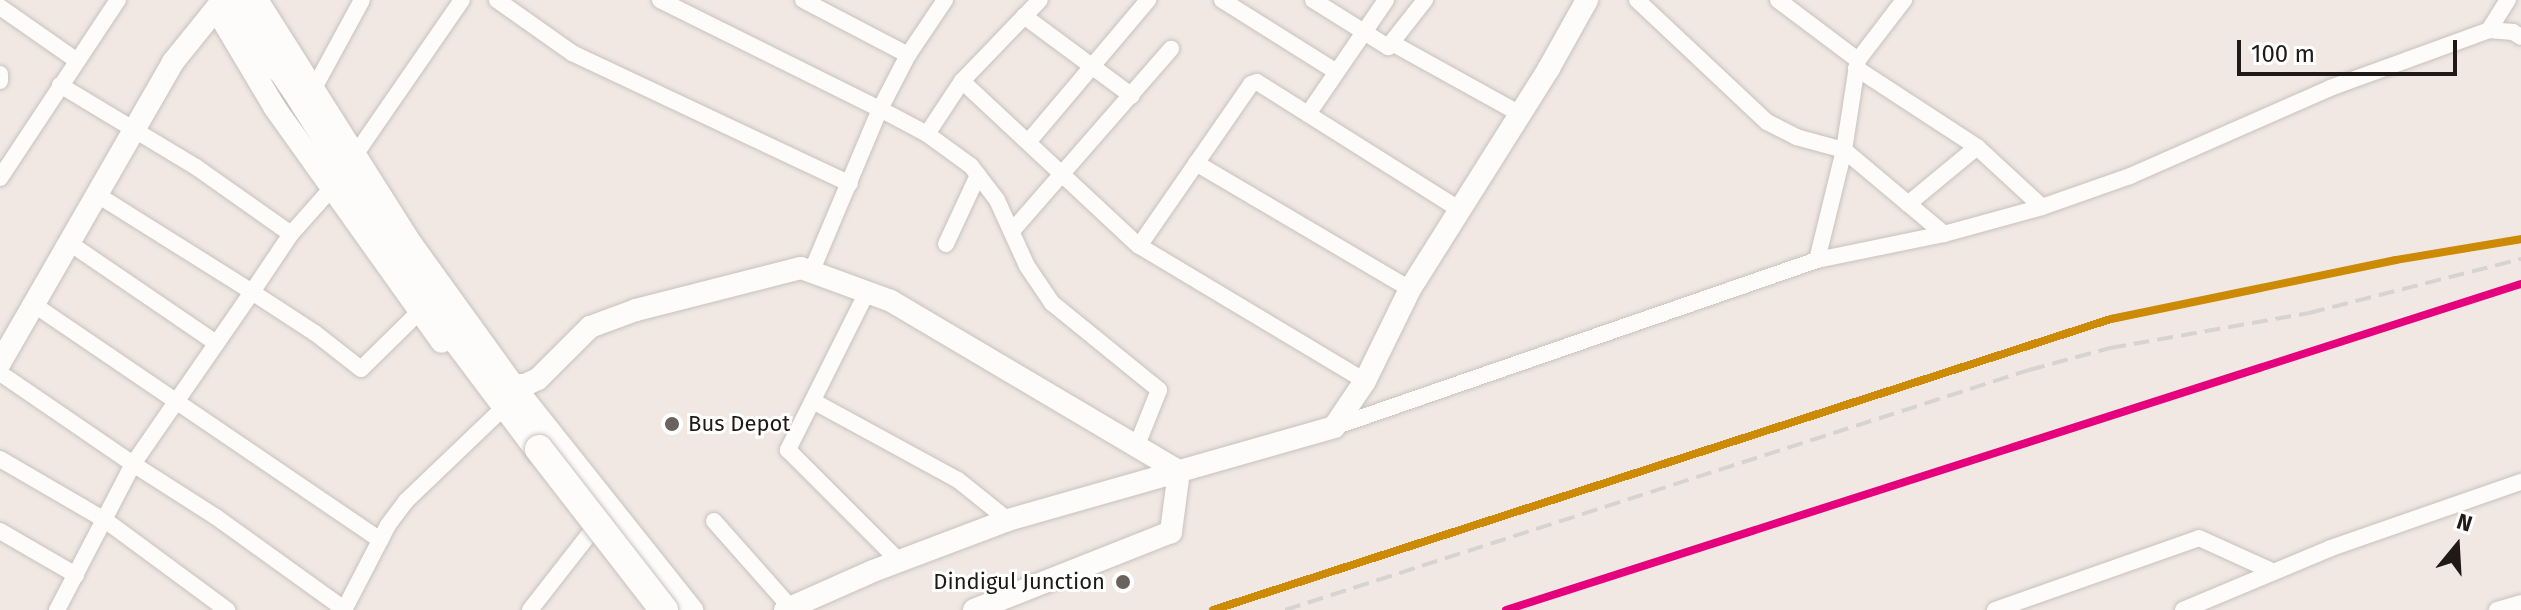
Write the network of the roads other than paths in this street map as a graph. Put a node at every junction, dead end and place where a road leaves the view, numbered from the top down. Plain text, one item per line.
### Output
1 (118, 0) edge
2 (254, 0) edge
3 (362, 0) edge
4 (462, 0) edge
5 (497, 0) edge
6 (660, 0) edge
7 (803, 0) edge
8 (945, 0) edge
9 (1040, 0) edge
10 (1148, 0) edge
11 (1222, 0) edge
12 (1313, 0) edge
13 (1386, 0) edge
14 (1425, 0) edge
15 (1587, 0) edge
16 (1637, 0) edge
17 (1778, 0) edge
18 (1904, 0) edge
19 (2508, 0) edge
20 (224, 3) edge
21 (0, 7) edge
22 (1024, 16) junction
23 (2489, 30) junction
24 (1362, 31) junction
25 (2521, 37) edge
26 (1392, 43) junction
27 (1171, 49) dead end
28 (908, 55) junction
29 (76, 60) junction
30 (1857, 64) junction
31 (1093, 66) junction
32 (1335, 71) junction
33 (0, 74) edge
34 (0, 81) edge
35 (962, 81) junction
36 (297, 83) junction
37 (60, 85) junction
38 (1132, 96) junction
39 (880, 109) junction
40 (1308, 114) junction
41 (1520, 114) junction
42 (133, 131) junction
43 (927, 134) junction
44 (1029, 141) junction
45 (1977, 147) junction
46 (1844, 150) junction
47 (355, 155) junction
48 (1196, 163) junction
49 (1064, 174) junction
50 (978, 175) junction
51 (0, 178) edge
52 (850, 184) junction
53 (331, 189) junction
54 (96, 194) junction
55 (1908, 204) junction
56 (2042, 207) junction
57 (1459, 209) junction
58 (1012, 231) junction
59 (291, 234) junction
60 (1944, 234) junction
61 (68, 242) junction
62 (946, 244) dead end
63 (1139, 246) junction
64 (1817, 260) junction
65 (811, 272) junction
66 (1410, 289) junction
67 (252, 292) junction
68 (867, 292) junction
69 (33, 304) junction
70 (419, 312) junction
71 (216, 343) junction
72 (0, 363) edge
73 (0, 373) edge
74 (1365, 381) junction
75 (513, 385) junction
76 (175, 401) junction
77 (813, 401) junction
78 (496, 415) junction
79 (1334, 427) junction
80 (1137, 445) junction
81 (0, 459) edge
82 (573, 460) junction
83 (133, 464) junction
84 (1179, 471) junction
85 (548, 479) junction
86 (2521, 482) edge
87 (105, 520) junction
88 (1008, 520) junction
89 (714, 521) dead end
90 (0, 531) edge
91 (591, 532) junction
92 (380, 540) junction
93 (899, 561) junction
94 (2274, 572) junction
95 (76, 575) junction
96 (2521, 603) edge
97 (787, 608) edge
98 (57, 610) edge
99 (227, 610) edge
100 (344, 610) edge
101 (530, 610) edge
102 (650, 610) edge
103 (664, 610) edge
104 (692, 610) edge
105 (974, 610) edge
106 (1995, 610) edge
107 (2183, 610) edge
108 (2497, 610) edge

1 - 29 street
2 - 36 highway
3 - 36 street
4 - 47 street
5 - 52 street
6 - 39 street
7 - 28 street
8 - 28 street
9 - 22 street
10 - 31 street
11 - 32 street
12 - 24 street
13 - 24 street
14 - 26 street
15 - 41 main road
16 - 46 street
17 - 30 street
18 - 30 street
19 - 23 street
20 - 36 highway
20 - 42 main road
20 - 53 main road
21 - 29 street
22 - 31 street
22 - 35 street
23 - 25 street
23 - 56 street
24 - 26 street
24 - 32 street
26 - 41 street
27 - 38 street
28 - 39 street
29 - 37 street
30 - 45 street
30 - 46 street
31 - 38 street
31 - 44 street
32 - 40 street
33 - 34 street
35 - 43 street
35 - 44 street
36 - 47 main road
36 - 103 highway, bridge
37 - 42 street
37 - 51 street
38 - 49 street
39 - 43 street
39 - 52 street
40 - 48 street
40 - 57 street
41 - 57 main road
42 - 54 main road
42 - 59 street
43 - 50 street
44 - 49 street
45 - 55 street
45 - 56 street
46 - 55 street
46 - 64 street
47 - 75 main road
48 - 63 street
48 - 66 street
49 - 58 street
49 - 63 street
50 - 58 street
50 - 62 street
52 - 65 street
53 - 59 street
53 - 70 main road
54 - 61 main road
54 - 67 street
55 - 60 street
56 - 60 street
57 - 66 main road
58 - 80 street
59 - 67 street
60 - 64 street
61 - 69 main road
61 - 71 street
63 - 74 street
64 - 79 street
65 - 68 main road
65 - 75 main road
66 - 74 main road
67 - 70 street
67 - 71 street
68 - 77 street
68 - 80 main road
69 - 72 main road
69 - 76 street
70 - 78 main road
71 - 76 street
73 - 83 street
74 - 79 main road
75 - 82 main road
76 - 83 street
76 - 92 street
77 - 88 street
77 - 93 street
78 - 85 main road
78 - 92 street
79 - 84 main road
80 - 84 main road
81 - 87 street
82 - 85 main road
82 - 104 main road
83 - 87 street
83 - 100 street
84 - 88 main road
84 - 105 main road
85 - 91 main road
86 - 94 street
87 - 95 street
87 - 99 street
88 - 93 main road
89 - 97 street
90 - 95 street
91 - 101 street
91 - 102 main road
92 - 100 street
93 - 97 main road
94 - 106 street
94 - 107 street
95 - 98 street
96 - 108 street

